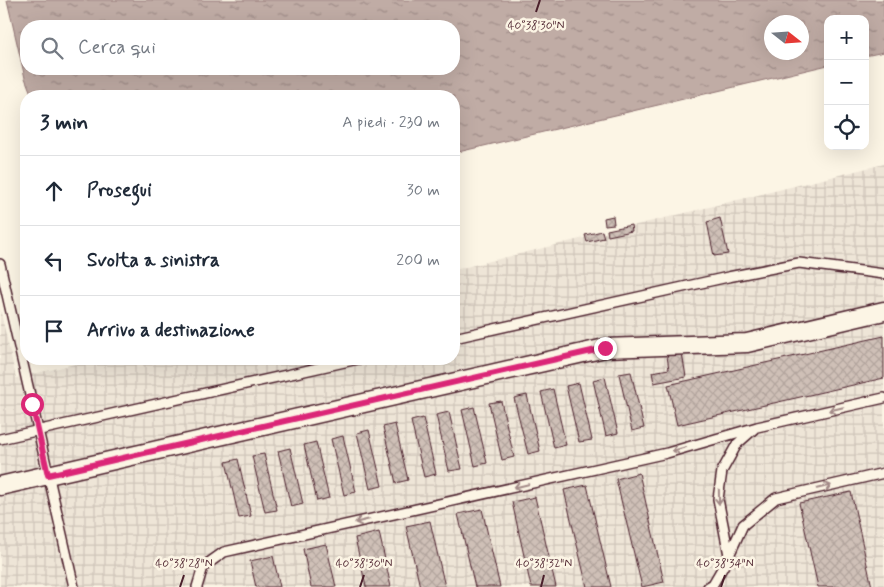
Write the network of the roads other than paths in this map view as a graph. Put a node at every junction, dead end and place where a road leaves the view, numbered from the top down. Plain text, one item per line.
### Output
1 (0, 264) edge
2 (884, 274) edge
3 (884, 311) edge
4 (460, 337) edge
5 (20, 351) edge
6 (23, 365) edge
7 (331, 365) edge
8 (884, 398) edge
9 (756, 427) junction
10 (38, 430) junction
11 (0, 439) edge
12 (884, 473) edge
13 (48, 475) junction
14 (0, 486) edge
15 (729, 556) junction
16 (74, 587) edge
17 (196, 587) edge
18 (708, 587) edge

1 - 5 lane
2 - 4 lane
3 - 13 street
6 - 10 lane
7 - 10 lane
8 -> 9 lane
9 -> 15 lane
9 -> 17 lane
10 - 11 lane
10 - 13 lane
15 -> 12 lane
13 - 14 street
13 - 16 lane
15 - 18 lane

